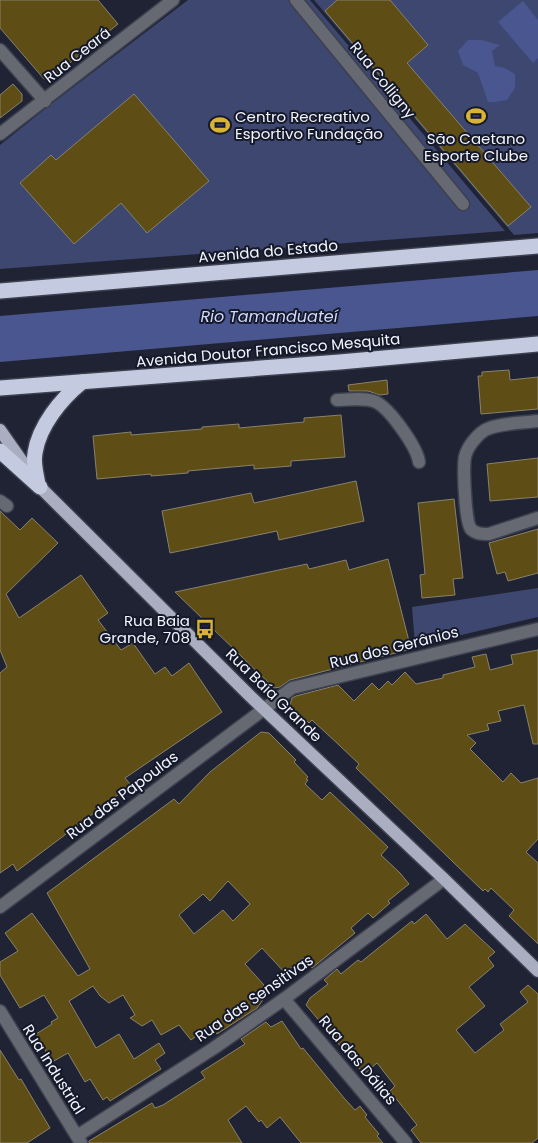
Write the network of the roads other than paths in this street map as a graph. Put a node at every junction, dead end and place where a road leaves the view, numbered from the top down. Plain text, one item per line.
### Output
1 (172, 0) edge
2 (296, 0) edge
3 (0, 50) edge
4 (44, 101) junction
5 (0, 134) edge
6 (463, 204) dead end
7 (538, 246) edge
8 (0, 291) edge
9 (538, 344) edge
10 (82, 382) junction
11 (0, 388) edge
12 (337, 400) dead end
13 (538, 421) edge
14 (0, 430) edge
15 (0, 451) edge
16 (419, 462) dead end
17 (39, 485) junction
18 (538, 518) edge
19 (538, 629) edge
20 (264, 709) junction
21 (444, 879) junction
22 (0, 907) edge
23 (538, 971) edge
24 (284, 998) junction
25 (0, 1011) edge
26 (79, 1139) edge
27 (406, 1143) edge

1 - 4 street, Rua Ceará
2 - 6 street, Rua Colligny
3 - 4 street
4 - 5 street, Rua Ceará
7 - 8 highway, Avenida do Estado
9 - 10 highway, Avenida Doutor Francisco Mesquita
10 - 11 highway, Avenida Doutor Francisco Mesquita
10 - 17 highway
12 - 16 street
13 - 18 street
14 - 17 main road, Rua Baía Grande
15 - 17 highway
17 - 20 main road, Rua Baía Grande
19 - 20 street, Rua dos Gerânios
20 - 21 main road, Rua Baía Grande
20 - 22 street, Rua das Papoulas
21 - 23 main road, Rua Baía Grande
21 - 24 street, Rua das Sensitivas
24 - 26 street, Rua das Sensitivas
24 - 27 street, Rua das Dálias
25 - 26 street, Rua Industrial

